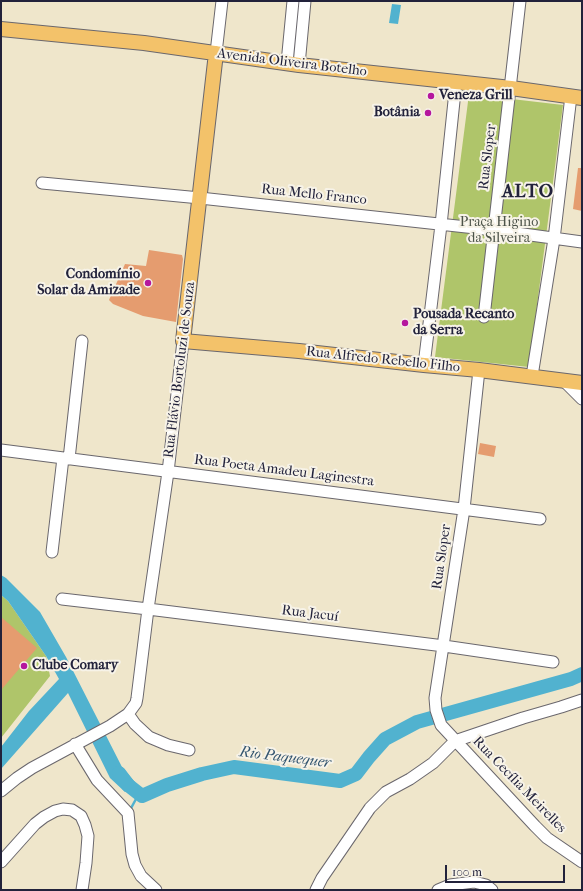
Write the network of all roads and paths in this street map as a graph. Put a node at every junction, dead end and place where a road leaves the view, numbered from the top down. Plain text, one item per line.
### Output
1 (222, 1) edge
2 (293, 1) edge
3 (305, 1) edge
4 (520, 1) edge
5 (1, 29) edge
6 (216, 53) junction
7 (293, 64) junction
8 (456, 82) junction
9 (511, 88) junction
10 (577, 97) edge
11 (42, 182) dead end
12 (200, 198) junction
13 (441, 225) junction
14 (494, 230) junction
15 (554, 239) junction
16 (582, 242) edge
17 (484, 317) dead end
18 (82, 341) dead end
19 (183, 341) junction
20 (424, 365) junction
21 (479, 370) junction
22 (532, 376) junction
23 (563, 380) junction
24 (582, 383) edge
25 (582, 400) edge
26 (1, 450) edge
27 (66, 459) junction
28 (168, 472) junction
29 (464, 509) junction
30 (540, 519) dead end
31 (52, 552) dead end
32 (62, 599) dead end
33 (148, 609) junction
34 (444, 646) junction
35 (553, 662) dead end
36 (582, 700) edge
37 (128, 714) junction
38 (80, 741) junction
39 (455, 741) junction
40 (189, 750) dead end
41 (1, 791) edge
42 (1, 862) edge
43 (582, 862) edge
44 (82, 890) edge
45 (156, 890) edge
46 (316, 890) edge
47 (438, 890) edge
48 (492, 890) edge

1 - 6 street, Rua Flávio Bortoluzi de Souza
2 - 7 street
3 - 7 street
4 - 9 street, Rua Sloper
5 - 6 main road, Avenida Oliveira Botelho
6 - 7 main road, Avenida Oliveira Botelho
6 - 12 main road, Rua Flávio Bortoluzi de Souza
7 - 8 main road, Avenida Oliveira Botelho
8 - 9 main road, Avenida Oliveira Botelho
8 - 13 street
9 - 10 main road, Avenida Oliveira Botelho
9 - 14 street, Rua Sloper
10 - 15 street
11 - 12 street, Rua Mello Franco
12 - 13 street, Rua Mello Franco
12 - 19 main road, Rua Flávio Bortoluzi de Souza
13 - 14 street, Rua Mello Franco
13 - 20 street
14 - 15 street, Rua Mello Franco
14 - 17 street, Rua Sloper
15 - 16 street, Rua Mello Franco
15 - 22 street
18 - 27 street
19 - 20 main road, Rua Alfredo Rebello Filho
19 - 28 street, Rua Flávio Bortoluzi de Souza
20 - 21 main road, Rua Alfredo Rebello Filho
21 - 22 main road, Rua Alfredo Rebello Filho
21 - 29 street, Rua Sloper
22 - 23 main road, Rua Alfredo Rebello Filho
23 - 24 main road, Rua Alfredo Rebello Filho
23 - 25 street
26 - 27 street, Rua Poeta Amadeu Laginestra
27 - 28 street, Rua Poeta Amadeu Laginestra
27 - 31 street
28 - 29 street, Rua Poeta Amadeu Laginestra
28 - 33 street, Rua Flávio Bortoluzi de Souza
29 - 30 street, Rua Poeta Amadeu Laginestra
29 - 34 street, Rua Sloper
32 - 33 street, Rua Jacuí
33 - 34 street, Rua Jacuí
33 - 37 street, Rua Flávio Bortoluzi de Souza
34 - 35 street, Rua Jacuí
34 - 39 street, Rua Sloper
36 - 39 street
37 - 38 street, Rua Flávio Bortoluzi de Souza
37 - 40 street
38 - 41 street, Rua Flávio Bortoluzi de Souza
38 - 45 street
39 - 43 street, Rua Cecília Meirelles
39 - 46 street
42 - 44 street
47 - 48 street

